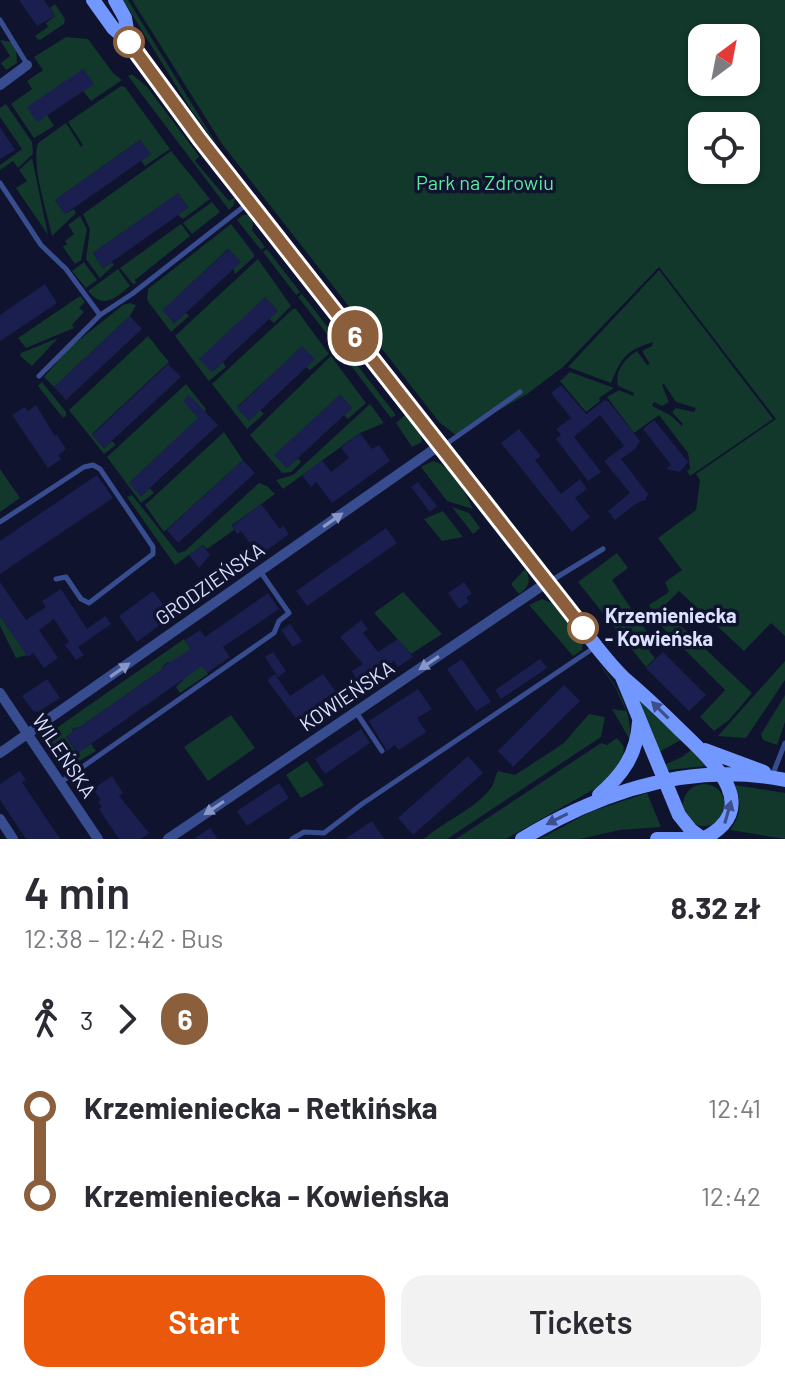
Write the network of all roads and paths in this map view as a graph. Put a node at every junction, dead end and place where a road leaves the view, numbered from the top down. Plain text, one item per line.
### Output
1 (93, 0) edge
2 (115, 0) edge
3 (0, 20) edge
4 (129, 42) junction
5 (27, 65) joint
6 (0, 85) edge
7 (0, 183) edge
8 (249, 202) junction
9 (100, 315) junction
10 (39, 376) dead end
11 (520, 392) dead end
12 (441, 446) junction
13 (0, 522) edge
14 (603, 549) dead end
15 (260, 571) junction
16 (56, 579) dead end
17 (546, 583) junction
18 (597, 645) junction
19 (622, 676) junction
20 (0, 693) edge
21 (356, 712) junction
22 (639, 721) junction
23 (28, 735) junction
24 (785, 743) edge
25 (697, 746) junction
26 (382, 751) dead end
27 (0, 753) edge
28 (722, 775) junction
29 (778, 779) edge
30 (664, 780) junction
31 (60, 783) junction
32 (592, 801) junction
33 (0, 819) edge
34 (9, 837) edge
35 (92, 837) edge
36 (168, 839) edge
37 (292, 839) edge
38 (522, 839) edge
39 (657, 839) edge
40 (704, 839) edge

1 - 4 main road
2 - 4 main road
3 - 5 lane
4 - 8 main road
5 - 6 street
7 - 9 lane
8 - 9 lane
8 - 12 main road
9 - 10 lane
11 - 12 lane
15 -> 12 street, GRODZIEŃSKA
12 - 17 main road
13 - 16 lane
14 - 17 lane
23 -> 15 street, GRODZIEŃSKA
15 - 31 lane
17 - 18 main road
17 -> 21 street, KOWIEŃSKA
18 - 19 main road
18 - 37 lane
19 - 22 main road
25 -> 19 main road
20 - 23 street, WILEŃSKA
21 - 26 lane
21 -> 36 street, KOWIEŃSKA
22 - 30 main road
22 - 32 main road
23 - 27 street, GRODZIEŃSKA
23 - 31 street, WILEŃSKA
24 - 29 lane
25 - 28 main road
25 - 29 main road
28 - 29 main road
28 - 30 main road
40 -> 28 main road
30 - 32 main road
30 - 40 main road
31 - 35 street, WILEŃSKA
32 -> 38 main road
33 - 34 street
39 - 40 main road

